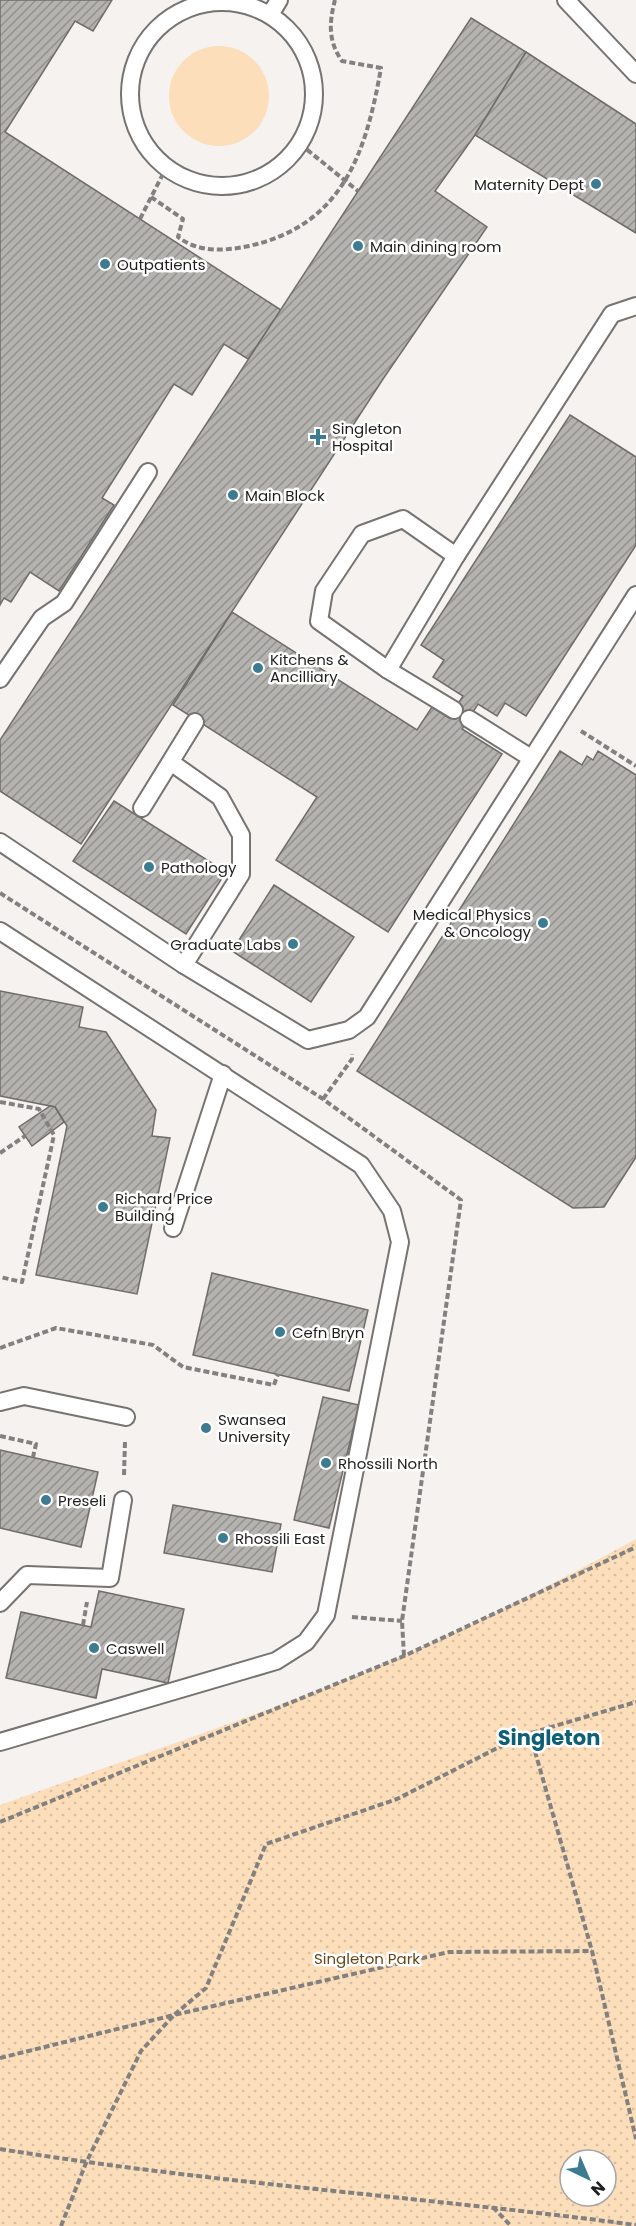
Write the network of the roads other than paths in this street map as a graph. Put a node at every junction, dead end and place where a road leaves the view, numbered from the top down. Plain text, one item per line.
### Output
1 (279, 0) edge
2 (566, 0) edge
3 (270, 15) junction
4 (636, 75) edge
5 (636, 306) edge
6 (148, 472) dead end
7 (456, 556) junction
8 (636, 595) edge
9 (388, 670) junction
10 (0, 679) edge
11 (454, 710) dead end
12 (469, 719) dead end
13 (195, 722) dead end
14 (531, 758) junction
15 (172, 764) junction
16 (142, 808) dead end
17 (0, 842) edge
18 (0, 931) edge
19 (184, 965) junction
20 (223, 1074) junction
21 (173, 1228) dead end
22 (0, 1402) edge
23 (126, 1417) road end
24 (123, 1500) road end
25 (0, 1603) edge
26 (0, 1742) edge

1 - 3 lane
2 - 4 lane
3 - 3 lane
5 - 7 lane
6 - 10 lane
7 - 9 lane
7 - 9 lane
8 - 14 lane
9 - 11 lane
12 - 14 lane
13 - 15 lane
14 - 19 lane
15 - 16 lane
15 - 19 lane
17 - 19 lane
18 - 20 lane
20 - 21 lane
20 - 26 lane
22 - 23 lane
24 - 25 lane

